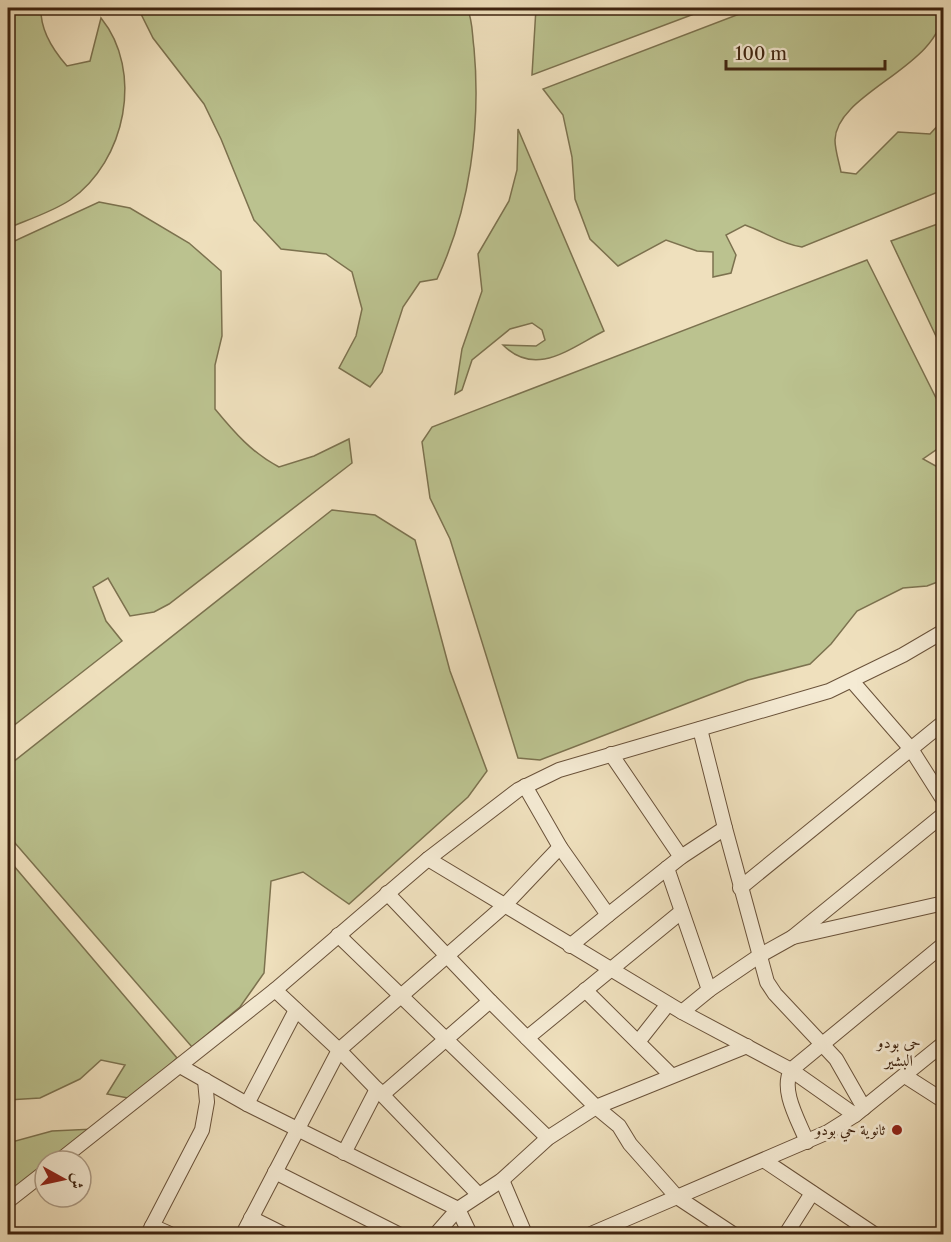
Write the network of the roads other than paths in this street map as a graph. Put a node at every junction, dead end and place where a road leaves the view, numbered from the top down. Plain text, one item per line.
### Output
1 (944, 631) edge
2 (852, 681) junction
3 (944, 722) edge
4 (700, 729) junction
5 (911, 749) junction
6 (611, 754) junction
7 (525, 786) junction
8 (944, 801) edge
9 (944, 814) edge
10 (724, 828) junction
11 (560, 846) junction
12 (681, 857) junction
13 (428, 859) junction
14 (667, 868) junction
15 (740, 888) junction
16 (387, 894) junction
17 (944, 903) edge
18 (504, 906) junction
19 (681, 912) junction
20 (608, 915) junction
21 (338, 935) junction
22 (793, 937) junction
23 (944, 944) edge
24 (570, 945) junction
25 (445, 956) junction
26 (759, 956) junction
27 (609, 969) junction
28 (275, 990) junction
29 (585, 990) junction
30 (709, 990) junction
31 (401, 995) junction
32 (490, 1001) junction
33 (668, 1004) junction
34 (297, 1010) junction
35 (682, 1012) junction
36 (447, 1038) junction
37 (527, 1038) junction
38 (638, 1042) junction
39 (944, 1043) edge
40 (821, 1044) junction
41 (747, 1046) junction
42 (339, 1050) junction
43 (180, 1066) junction
44 (791, 1070) junction
45 (671, 1075) junction
46 (905, 1076) junction
47 (205, 1080) junction
48 (380, 1091) junction
49 (944, 1101) edge
50 (247, 1104) junction
51 (596, 1107) junction
52 (860, 1112) junction
53 (296, 1129) junction
54 (548, 1138) junction
55 (807, 1142) junction
56 (74, 1149) edge
57 (344, 1153) junction
58 (765, 1161) junction
59 (275, 1172) junction
60 (502, 1180) junction
61 (33, 1182) edge
62 (812, 1193) junction
63 (479, 1196) junction
64 (677, 1197) junction
65 (8, 1202) edge
66 (458, 1209) junction
67 (251, 1218) junction
68 (150, 1230) edge
69 (170, 1234) edge
70 (243, 1234) edge
71 (283, 1234) edge
72 (398, 1234) edge
73 (436, 1234) edge
74 (470, 1234) edge
75 (525, 1234) edge
76 (591, 1234) edge
77 (733, 1234) edge
78 (786, 1234) edge
79 (874, 1234) edge

1 - 2 street
2 - 4 street
2 - 5 street
3 - 5 street
4 - 6 street
4 - 10 street
5 - 8 street
5 - 15 street
6 - 7 street
6 - 12 street
7 - 11 street
7 - 13 street
9 - 22 street
10 - 12 street
10 - 15 street
11 - 18 street
11 - 20 street
12 - 14 street
13 - 16 street
13 - 18 street
14 - 19 street
14 - 20 street
15 - 26 street
16 - 21 street
16 - 25 street
17 - 22 street
18 - 24 street
18 - 25 street
19 - 27 street
19 - 30 street
20 - 24 street
21 - 28 street
21 - 31 street
22 - 26 street
23 - 40 street
24 - 27 street
25 - 31 street
25 - 32 street
26 - 30 street
26 - 40 street
27 - 29 street
27 - 33 street
28 - 34 street
28 - 43 street
29 - 37 street
29 - 38 street
30 - 35 street
31 - 36 street
31 - 42 street
32 - 36 street
32 - 37 street
33 - 35 street
33 - 38 street
34 - 42 street
34 - 50 street
35 - 41 street
36 - 48 street
36 - 54 street
37 - 51 street
38 - 45 street
39 - 46 street
40 - 44 street
40 - 52 street
41 - 44 street
41 - 45 street
42 - 48 street
42 - 53 street
43 - 47 street
43 - 56 street
44 - 52 street
44 - 55 street
45 - 51 street
46 - 49 street
46 - 52 street
47 - 50 street
47 - 68 street
48 - 57 street
48 - 63 street
50 - 53 street
51 - 54 street
51 - 64 street
52 - 55 street
53 - 57 street
53 - 59 street
54 - 60 street
55 - 58 street
57 - 66 street
58 - 62 street
58 - 64 street
59 - 67 street
59 - 72 street
60 - 63 street
60 - 75 street
61 - 65 street
62 - 78 street
62 - 79 street
63 - 66 street
64 - 76 street
64 - 77 street
66 - 73 street
66 - 74 street
67 - 70 street
67 - 71 street
68 - 69 street

